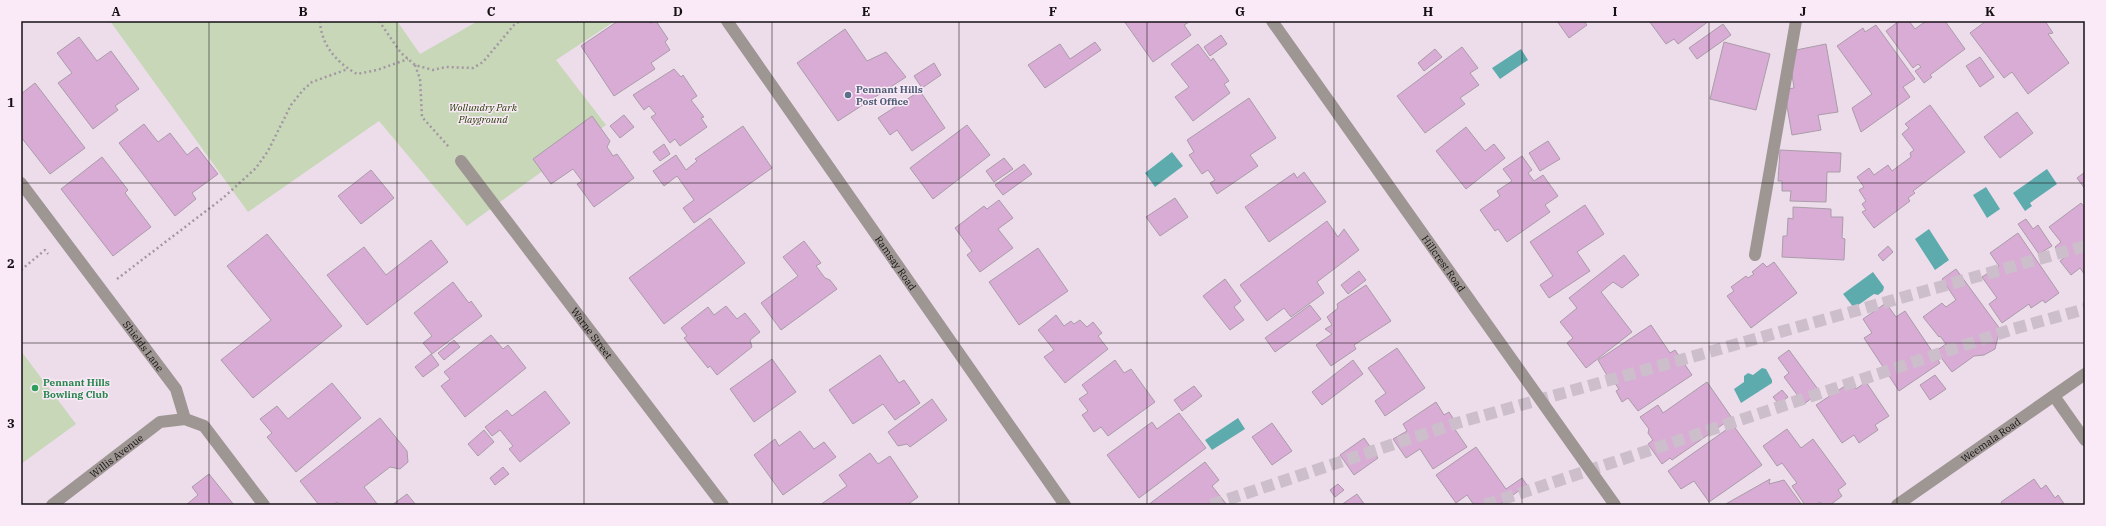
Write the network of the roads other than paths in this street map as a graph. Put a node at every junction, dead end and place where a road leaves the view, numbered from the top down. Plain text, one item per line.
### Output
1 (727, 21) edge
2 (1272, 21) edge
3 (1796, 21) edge
4 (461, 161) road end
5 (21, 183) edge
6 (1755, 255) dead end
7 (2085, 374) edge
8 (2054, 396) junction
9 (185, 418) junction
10 (2085, 440) edge
11 (52, 505) edge
12 (264, 505) edge
13 (722, 505) edge
14 (1065, 505) edge
15 (1615, 505) edge
16 (1897, 505) edge

1 - 14 street, Ramsay Road
2 - 15 street, Hillcrest Road
3 - 6 street
4 - 13 street, Warne Street
5 - 9 street, Shields Lane
7 - 8 street, Weemala Road
8 - 10 street
8 - 16 street, Weemala Road
9 - 11 street, Willis Avenue
9 - 12 street

